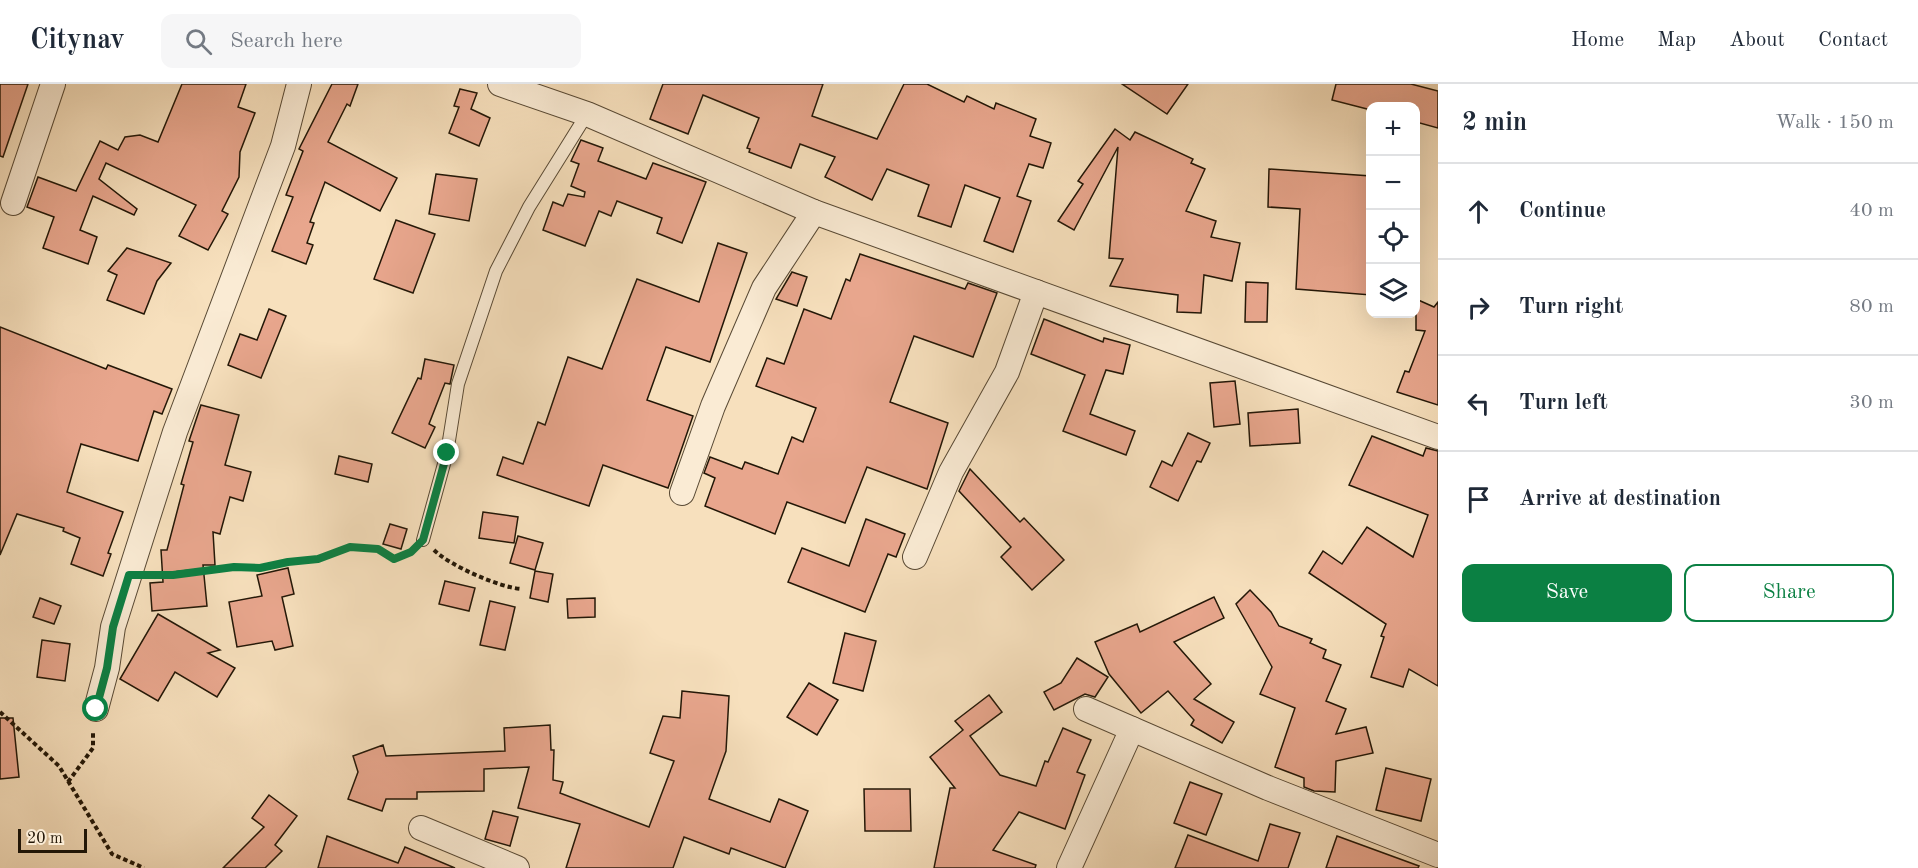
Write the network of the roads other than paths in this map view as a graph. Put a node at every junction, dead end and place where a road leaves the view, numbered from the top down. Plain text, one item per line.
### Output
1 (53, 84) edge
2 (299, 84) edge
3 (500, 84) edge
4 (587, 114) junction
5 (14, 203) dead end
6 (814, 212) junction
7 (1036, 292) junction
8 (1438, 437) edge
9 (682, 493) dead end
10 (423, 540) road end
11 (915, 557) dead end
12 (96, 709) road end
13 (1086, 709) dead end
14 (1132, 729) junction
15 (420, 828) dead end
16 (1438, 855) edge
17 (517, 868) edge
18 (1069, 868) edge

1 - 5 street
2 - 12 street
3 - 4 street
4 - 6 street
4 - 10 lane
6 - 7 street
6 - 9 street
7 - 8 street
7 - 11 street
13 - 14 street
14 - 16 street
14 - 18 street
15 - 17 street

